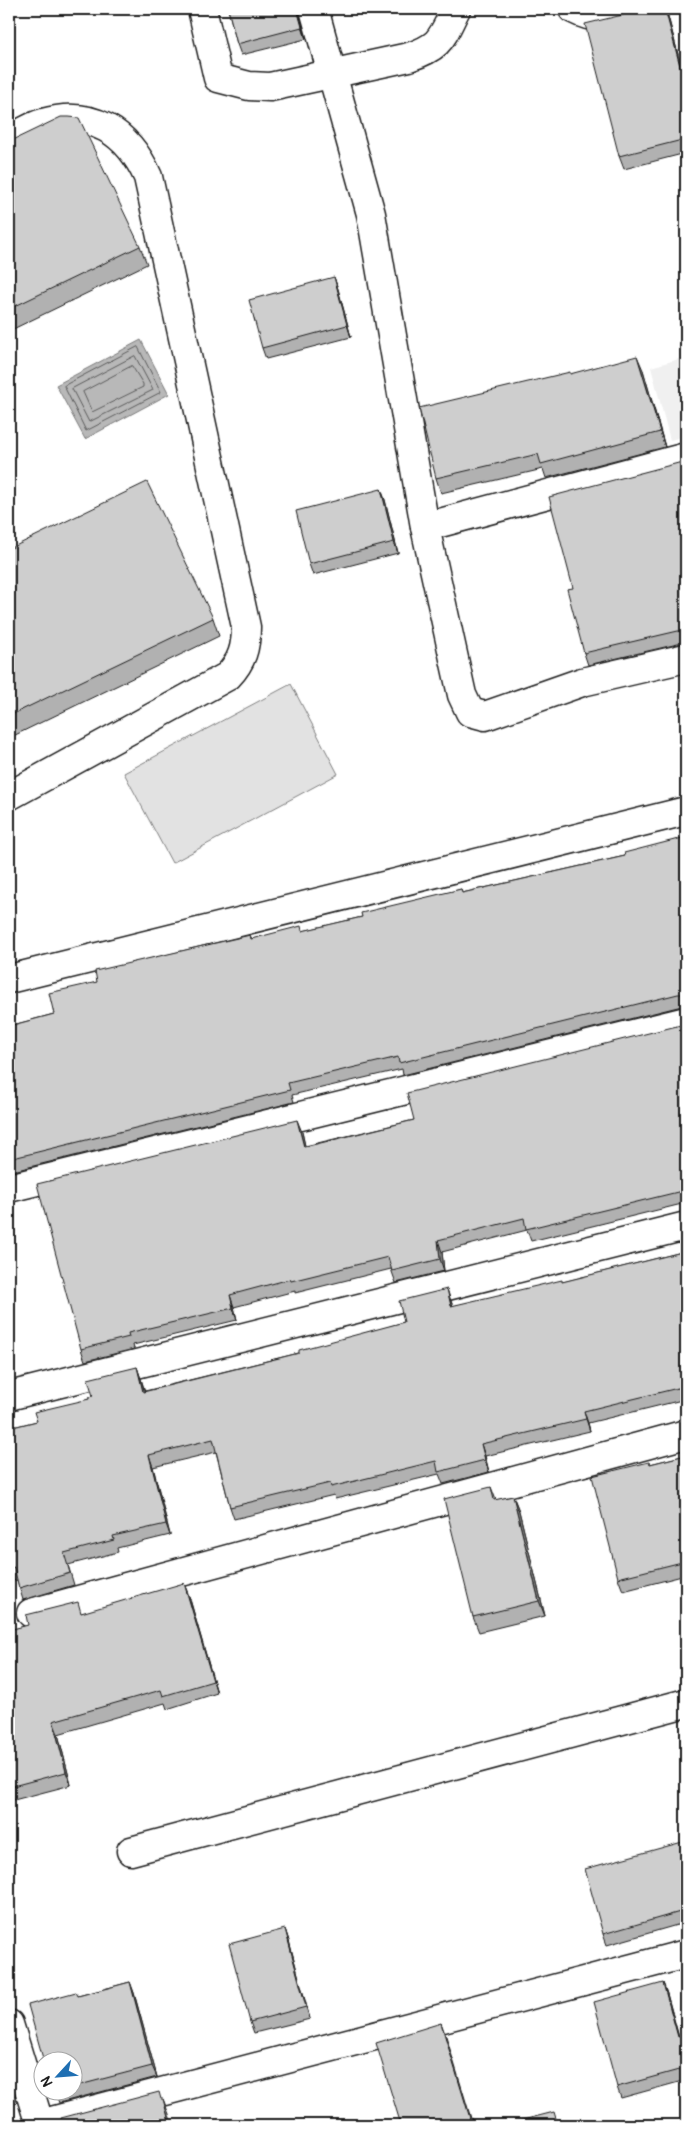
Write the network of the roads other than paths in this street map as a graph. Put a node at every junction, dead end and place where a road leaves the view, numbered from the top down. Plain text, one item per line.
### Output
1 (202, 9) edge
2 (314, 9) edge
3 (456, 9) edge
4 (573, 9) edge
5 (639, 9) edge
6 (333, 73) junction
7 (9, 140) edge
8 (686, 457) edge
9 (425, 527) junction
10 (686, 658) edge
11 (9, 796) edge
12 (686, 811) edge
13 (9, 979) edge
14 (686, 1021) edge
15 (9, 1188) edge
16 (686, 1226) edge
17 (9, 1396) edge
18 (686, 1434) edge
19 (31, 1612) edge
20 (686, 1703) edge
21 (131, 1851) dead end
22 (686, 1954) edge
23 (9, 2024) edge
24 (40, 2125) edge

1 - 6 street
2 - 6 street
3 - 6 street
4 - 5 street
6 - 9 street
7 - 11 street
8 - 9 street
9 - 10 street
12 - 13 street
14 - 15 street
16 - 17 street
18 - 19 street
20 - 21 street
22 - 24 street
23 - 24 street

